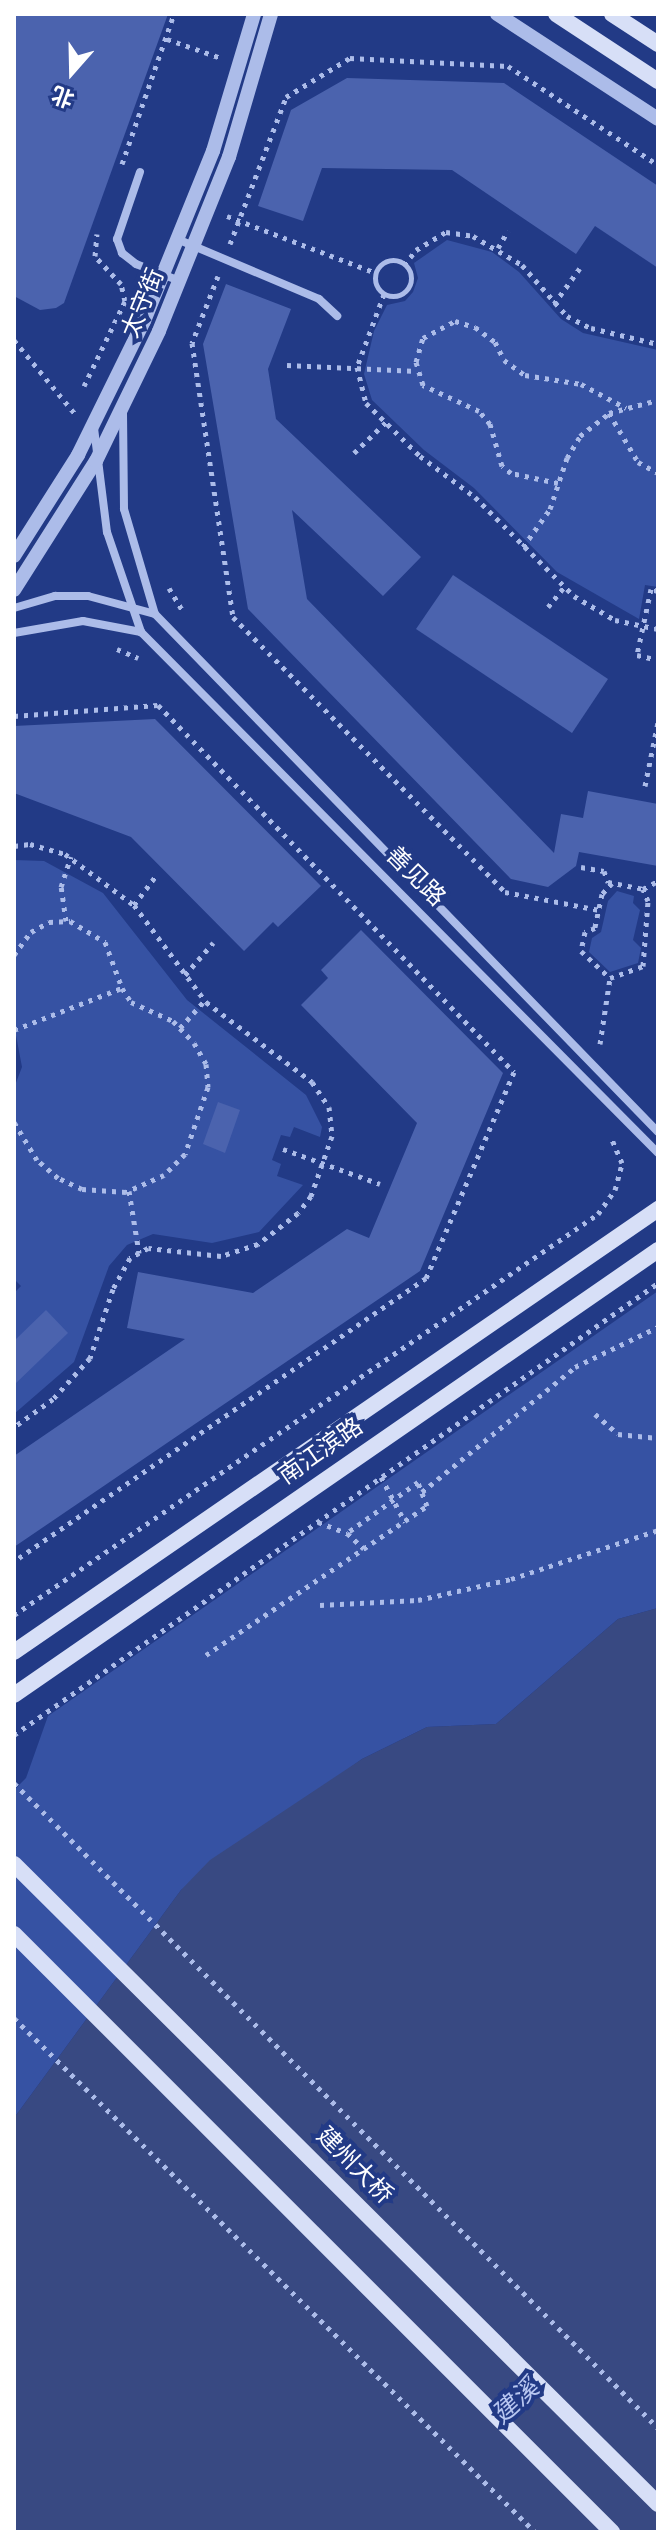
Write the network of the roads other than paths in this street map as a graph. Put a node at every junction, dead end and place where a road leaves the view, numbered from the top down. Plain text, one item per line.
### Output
1 (254, 14) edge
2 (271, 14) edge
3 (497, 14) edge
4 (556, 14) edge
5 (612, 14) edge
6 (658, 44) edge
7 (658, 81) edge
8 (658, 119) edge
9 (140, 172) dead end
10 (177, 239) junction
11 (194, 246) junction
12 (163, 274) junction
13 (180, 281) junction
14 (337, 316) dead end
15 (124, 404) junction
16 (86, 421) junction
17 (96, 461) junction
18 (14, 556) edge
19 (14, 590) edge
20 (131, 606) junction
21 (14, 608) edge
22 (155, 614) junction
23 (141, 632) junction
24 (14, 633) edge
25 (658, 1132) edge
26 (658, 1153) edge
27 (658, 1209) edge
28 (658, 1250) edge
29 (14, 1652) edge
30 (14, 1695) edge
31 (14, 1864) edge
32 (14, 1934) edge
33 (658, 2504) edge
34 (612, 2532) edge

1 - 10 street, 太守街
2 - 11 street, 太守街
3 - 8 street
4 - 7 main road
5 - 6 main road
9 - 12 street
10 - 11 street
10 - 12 street, 太守街
11 - 13 street, 太守街
11 - 14 street
12 - 13 street
12 - 16 street, 太守街
13 - 15 street, 太守街
15 - 17 street, 太守街
15 - 22 street
16 - 17 street
16 - 18 street, 太守街
17 - 19 street, 太守街
17 - 20 street
20 - 21 street
20 - 22 street
20 - 23 street
22 - 25 street, 善见路
23 - 24 street
23 - 26 street, 善见路
27 - 29 main road, 南江滨路
28 - 30 main road, 南江滨路
31 - 33 main road, 建州大桥
32 - 34 main road

